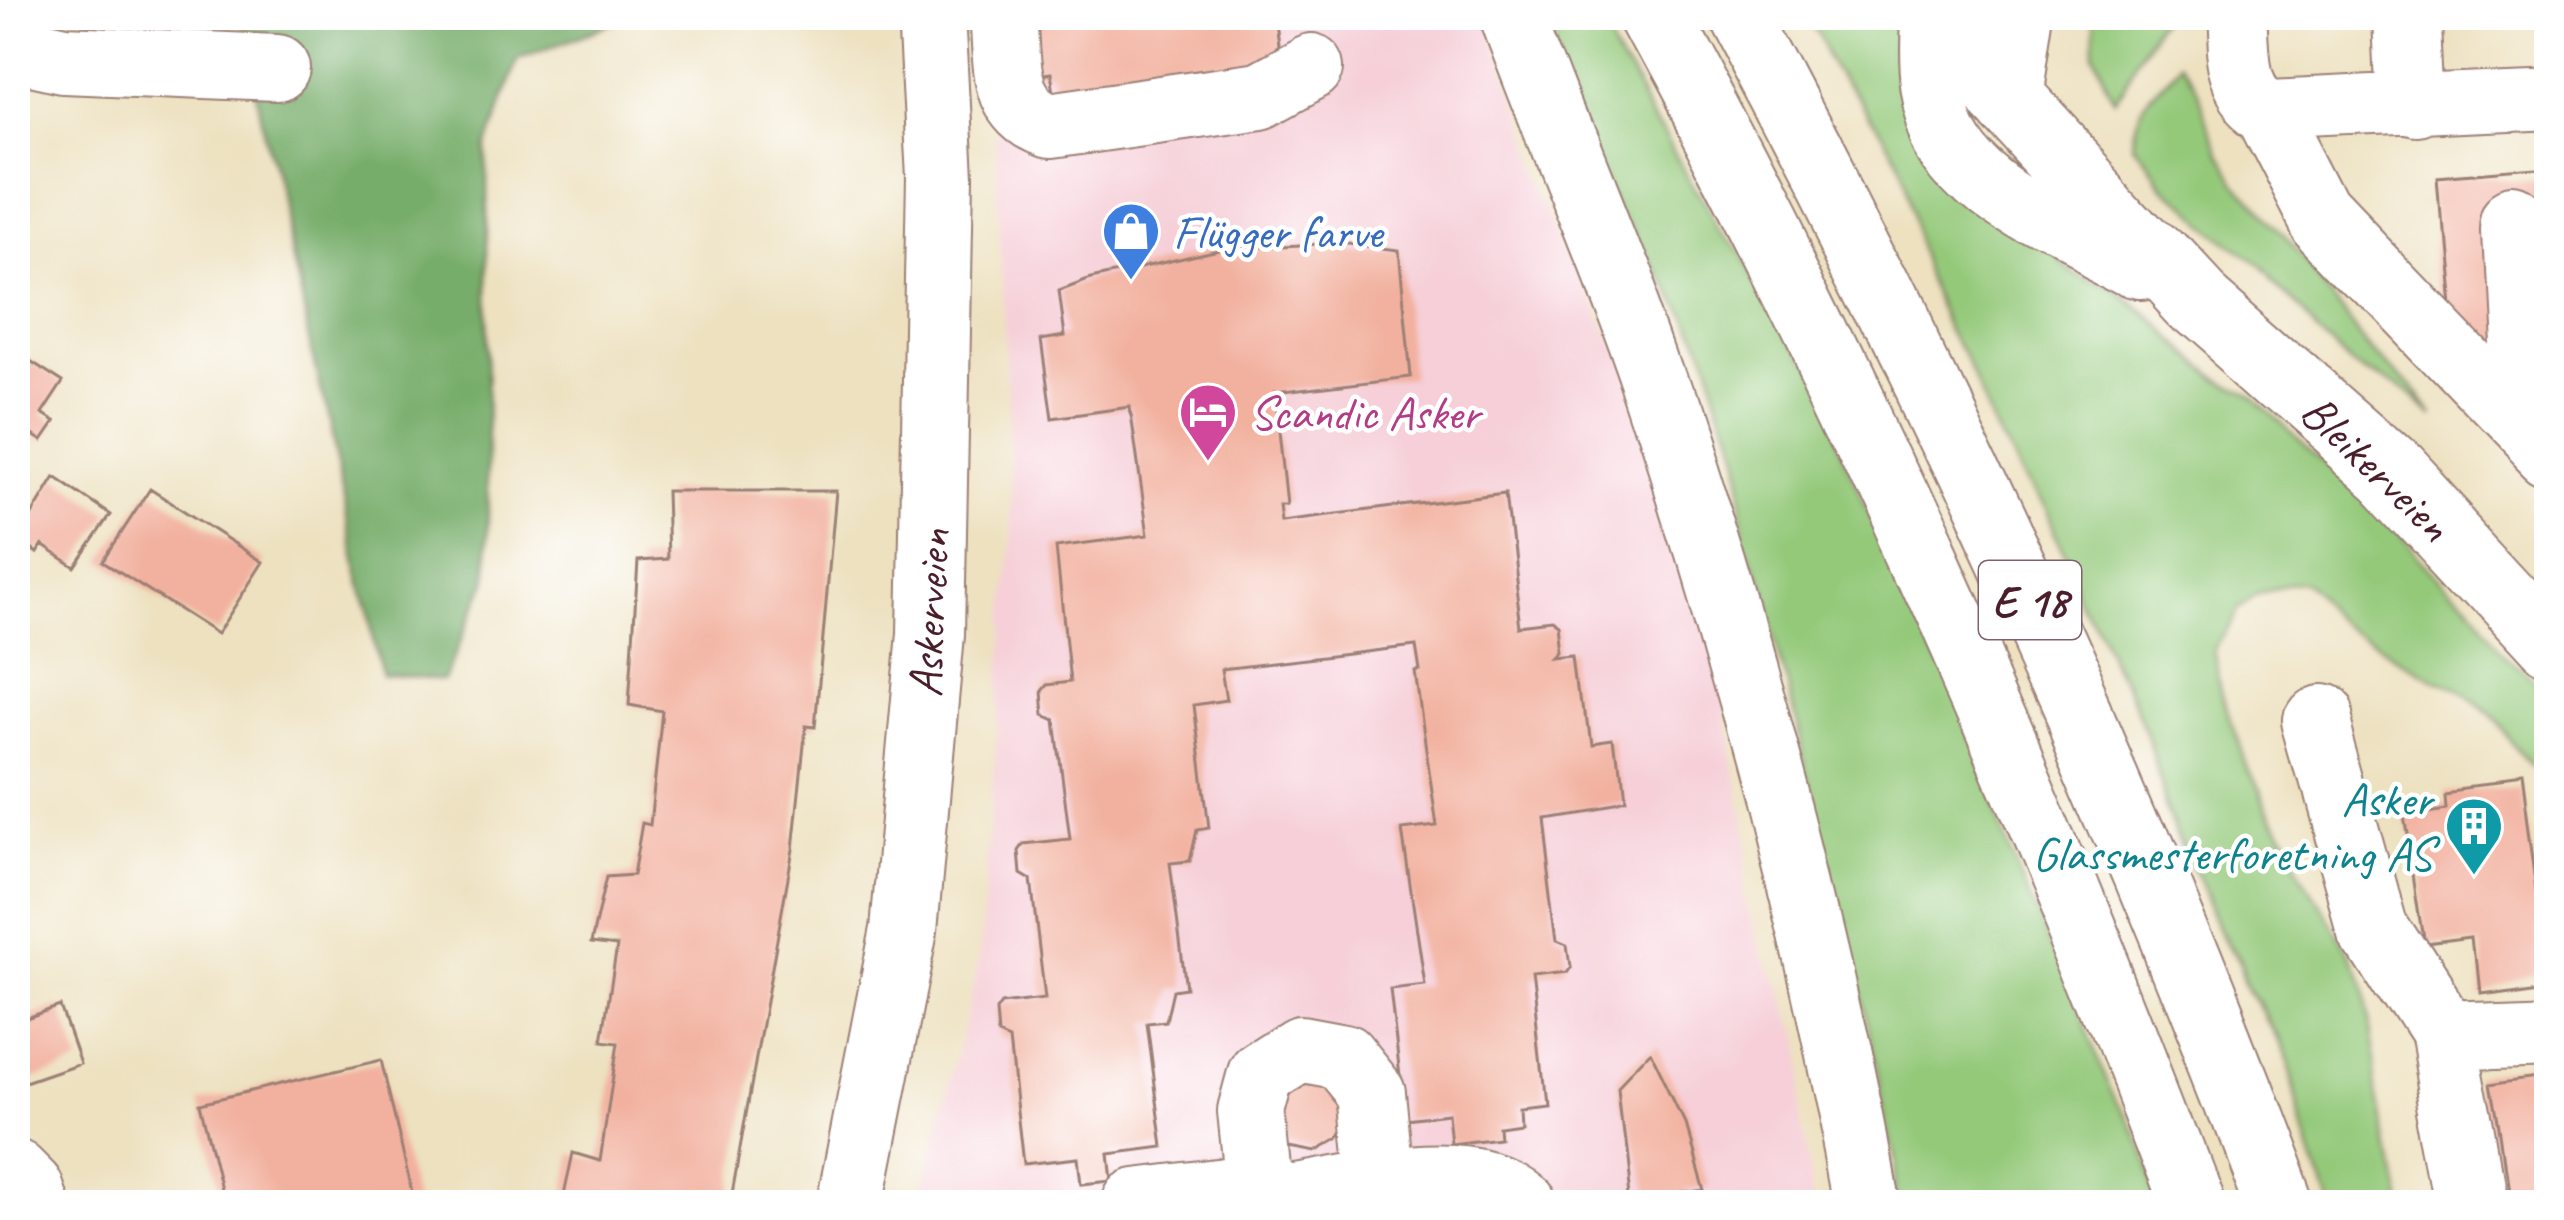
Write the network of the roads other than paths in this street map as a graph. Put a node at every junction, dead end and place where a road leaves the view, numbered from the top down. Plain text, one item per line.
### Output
1 (931, 15) edge
2 (1003, 15) edge
3 (1492, 15) edge
4 (1514, 15) edge
5 (1654, 15) edge
6 (1739, 15) edge
7 (1931, 15) edge
8 (2021, 15) edge
9 (2233, 15) edge
10 (2410, 15) edge
11 (15, 48) edge
12 (1310, 58) edge
13 (277, 68) dead end
14 (2549, 97) edge
15 (2009, 99) junction
16 (2414, 106) junction
17 (2267, 110) junction
18 (1555, 130) junction
19 (2516, 225) dead end
20 (2195, 300) junction
21 (2500, 401) junction
22 (2549, 455) edge
23 (2549, 643) edge
24 (2316, 721) dead end
25 (2549, 1030) edge
26 (2442, 1034) junction
27 (15, 1173) edge
28 (1381, 1186) junction
29 (1279, 1197) edge
30 (1136, 1202) edge
31 (37, 1205) edge
32 (850, 1205) edge
33 (1522, 1205) edge
34 (1869, 1205) edge
35 (2191, 1205) edge
36 (2279, 1205) edge
37 (2473, 1205) edge

1 - 32 main road, Askerveien
2 - 12 main road
3 - 18 main road
4 - 18 main road
5 - 35 main road, E 18
6 - 36 main road, E 18
7 - 15 main road, Bleikerveien
7 - 20 main road, Bleikerveien
8 - 15 main road
9 - 17 main road
10 - 16 main road
11 - 13 main road
14 - 16 main road
15 - 20 main road, Bleikerveien
16 - 17 main road
17 - 21 main road
18 - 34 main road
19 - 21 main road
20 - 23 main road, Bleikerveien
21 - 22 main road
24 - 26 main road
25 - 26 main road
26 - 37 main road
27 - 31 main road
28 - 29 main road
28 - 29 main road
28 - 33 main road
29 - 30 main road

